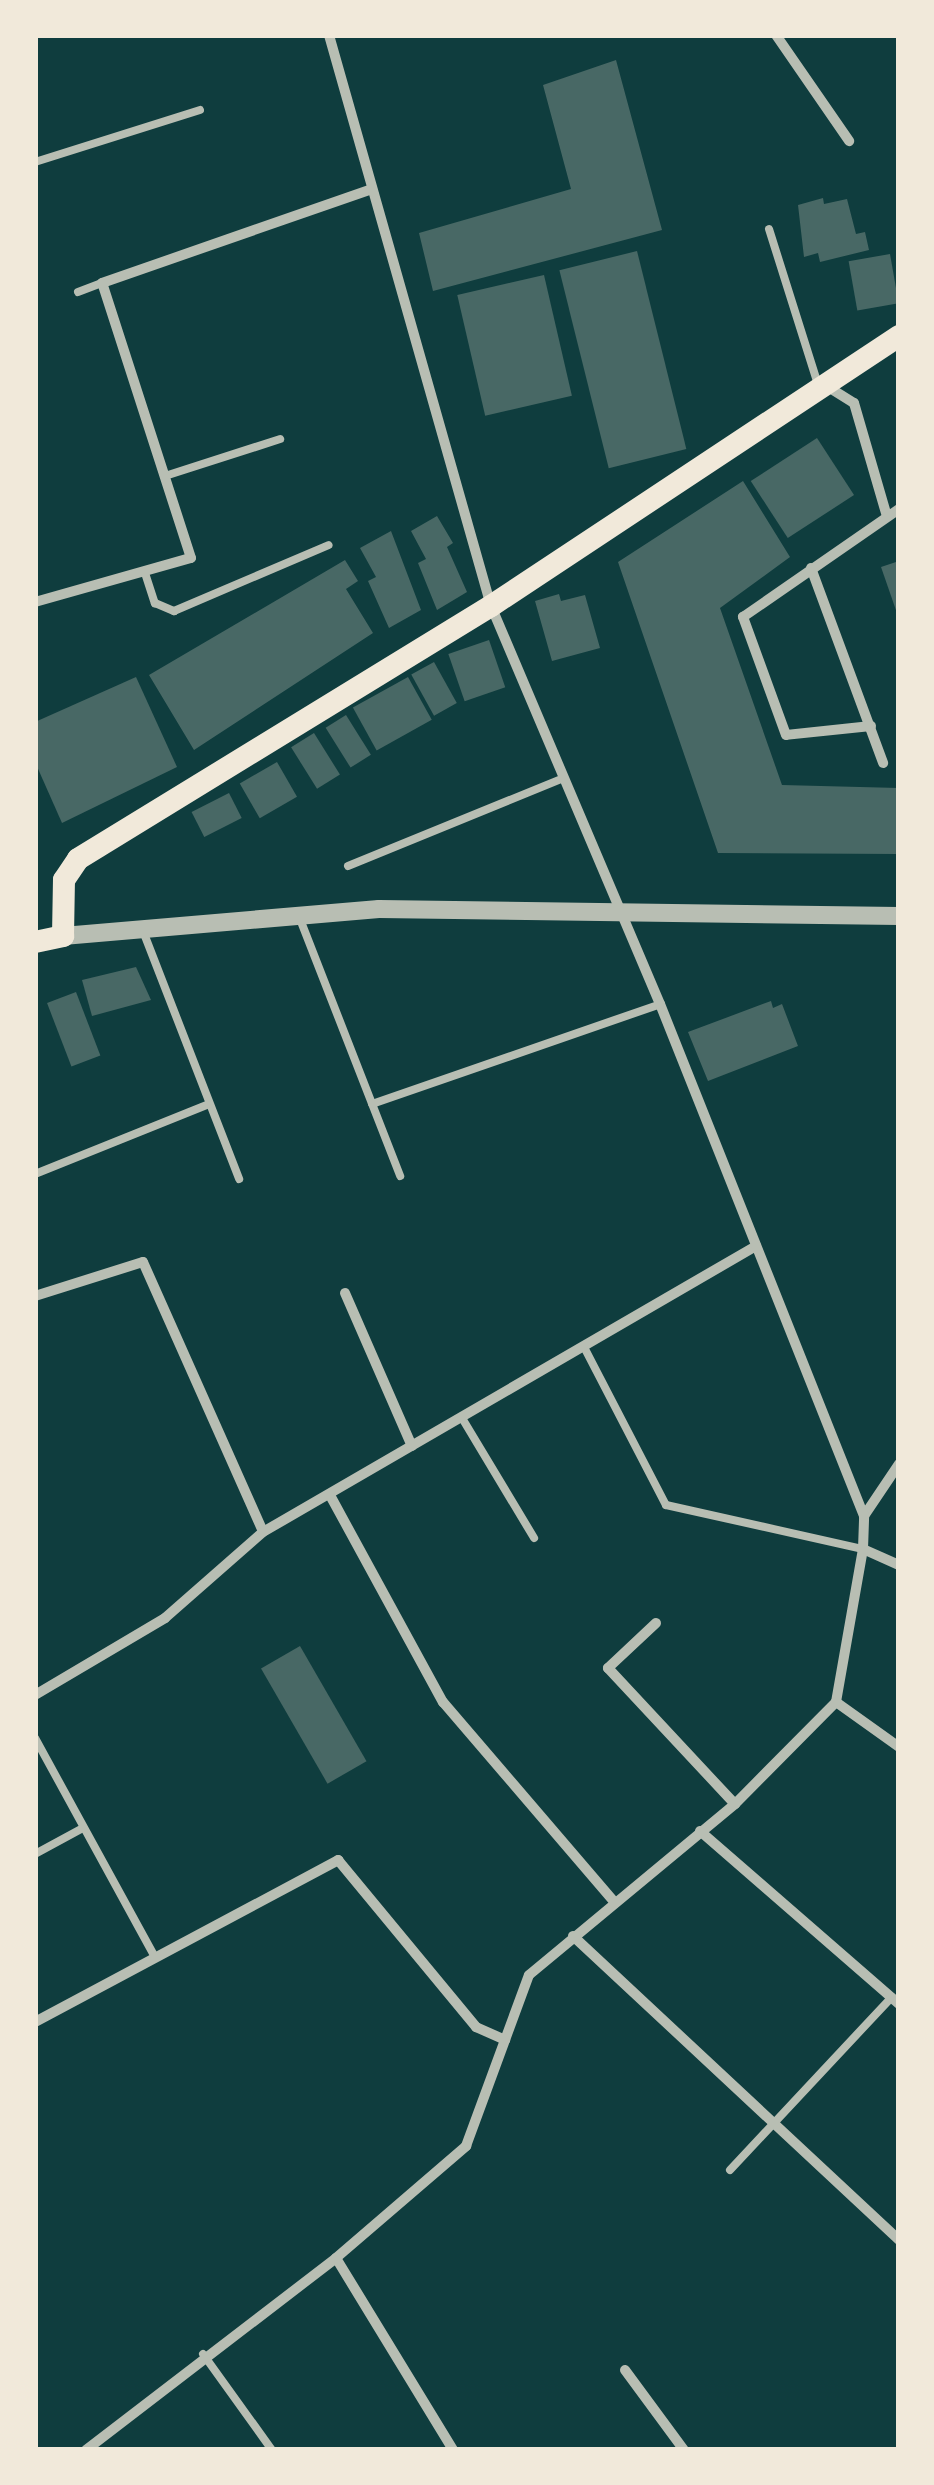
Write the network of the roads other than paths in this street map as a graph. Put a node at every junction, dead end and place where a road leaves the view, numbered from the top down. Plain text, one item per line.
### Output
1 (329, 35) edge
2 (776, 35) edge
3 (200, 110) dead end
4 (849, 141) dead end
5 (35, 162) edge
6 (372, 189) junction
7 (769, 229) dead end
8 (102, 283) junction
9 (78, 292) dead end
10 (899, 336) edge
11 (822, 387) junction
12 (280, 439) dead end
13 (164, 476) junction
14 (899, 510) edge
15 (886, 513) junction
16 (328, 545) dead end
17 (811, 568) junction
18 (145, 573) junction
19 (35, 602) edge
20 (491, 606) junction
21 (871, 726) junction
22 (883, 763) dead end
23 (561, 779) junction
24 (348, 866) dead end
25 (297, 912) junction
26 (619, 912) junction
27 (899, 916) edge
28 (140, 926) junction
29 (64, 936) junction
30 (35, 942) edge
31 (660, 1004) junction
32 (372, 1104) junction
33 (207, 1105) junction
34 (35, 1174) edge
35 (400, 1176) dead end
36 (238, 1179) dead end
37 (756, 1246) junction
38 (346, 1293) dead end
39 (35, 1296) edge
40 (584, 1347) junction
41 (462, 1418) junction
42 (412, 1446) junction
43 (899, 1464) edge
44 (331, 1497) junction
45 (864, 1516) junction
46 (262, 1532) junction
47 (534, 1538) dead end
48 (864, 1549) junction
49 (899, 1565) edge
50 (656, 1623) dead end
51 (35, 1695) edge
52 (836, 1702) junction
53 (35, 1738) edge
54 (899, 1747) edge
55 (736, 1804) junction
56 (82, 1828) junction
57 (700, 1832) junction
58 (35, 1854) edge
59 (614, 1900) junction
60 (573, 1936) junction
61 (156, 1956) junction
62 (895, 2001) edge
63 (35, 2022) edge
64 (505, 2040) junction
65 (775, 2122) junction
66 (730, 2170) dead end
67 (899, 2240) edge
68 (336, 2258) junction
69 (203, 2354) junction
70 (625, 2370) dead end
71 (94, 2448) edge
72 (272, 2450) edge
73 (453, 2450) edge
74 (684, 2450) edge

1 - 6 street
2 - 4 street
3 - 5 lane
6 - 8 street
6 - 20 street
7 - 11 lane
8 - 9 lane
8 - 13 street
10 - 11 main road
11 - 15 street
11 - 20 main road
12 - 13 lane
13 - 18 street
14 - 15 street
15 - 17 street
16 - 18 lane
17 - 21 street
17 - 21 street
18 - 19 street
20 - 23 street
20 - 29 main road
21 - 22 street
23 - 24 lane
23 - 26 street
25 - 26 street
25 - 28 street
25 - 32 lane
26 - 27 street
26 - 31 street
28 - 29 street
28 - 33 lane
29 - 30 main road
31 - 32 lane
31 - 37 street
32 - 35 lane
33 - 34 lane
33 - 36 lane
37 - 40 street
37 - 45 street
38 - 42 street
39 - 46 street
40 - 41 street
40 - 48 lane
41 - 42 street
41 - 47 lane
42 - 44 street
43 - 45 street
44 - 46 street
44 - 59 street
45 - 48 street
46 - 51 street
48 - 49 street
48 - 52 street
50 - 55 street
52 - 54 street
52 - 55 street
53 - 56 lane
55 - 57 street
56 - 58 lane
56 - 61 lane
57 - 59 street
57 - 62 street
59 - 60 street
60 - 64 street
60 - 65 street
61 - 63 street
61 - 64 street
62 - 65 lane
64 - 68 street
65 - 66 lane
65 - 67 street
68 - 69 street
68 - 73 street
69 - 71 street
69 - 72 lane
70 - 74 street

